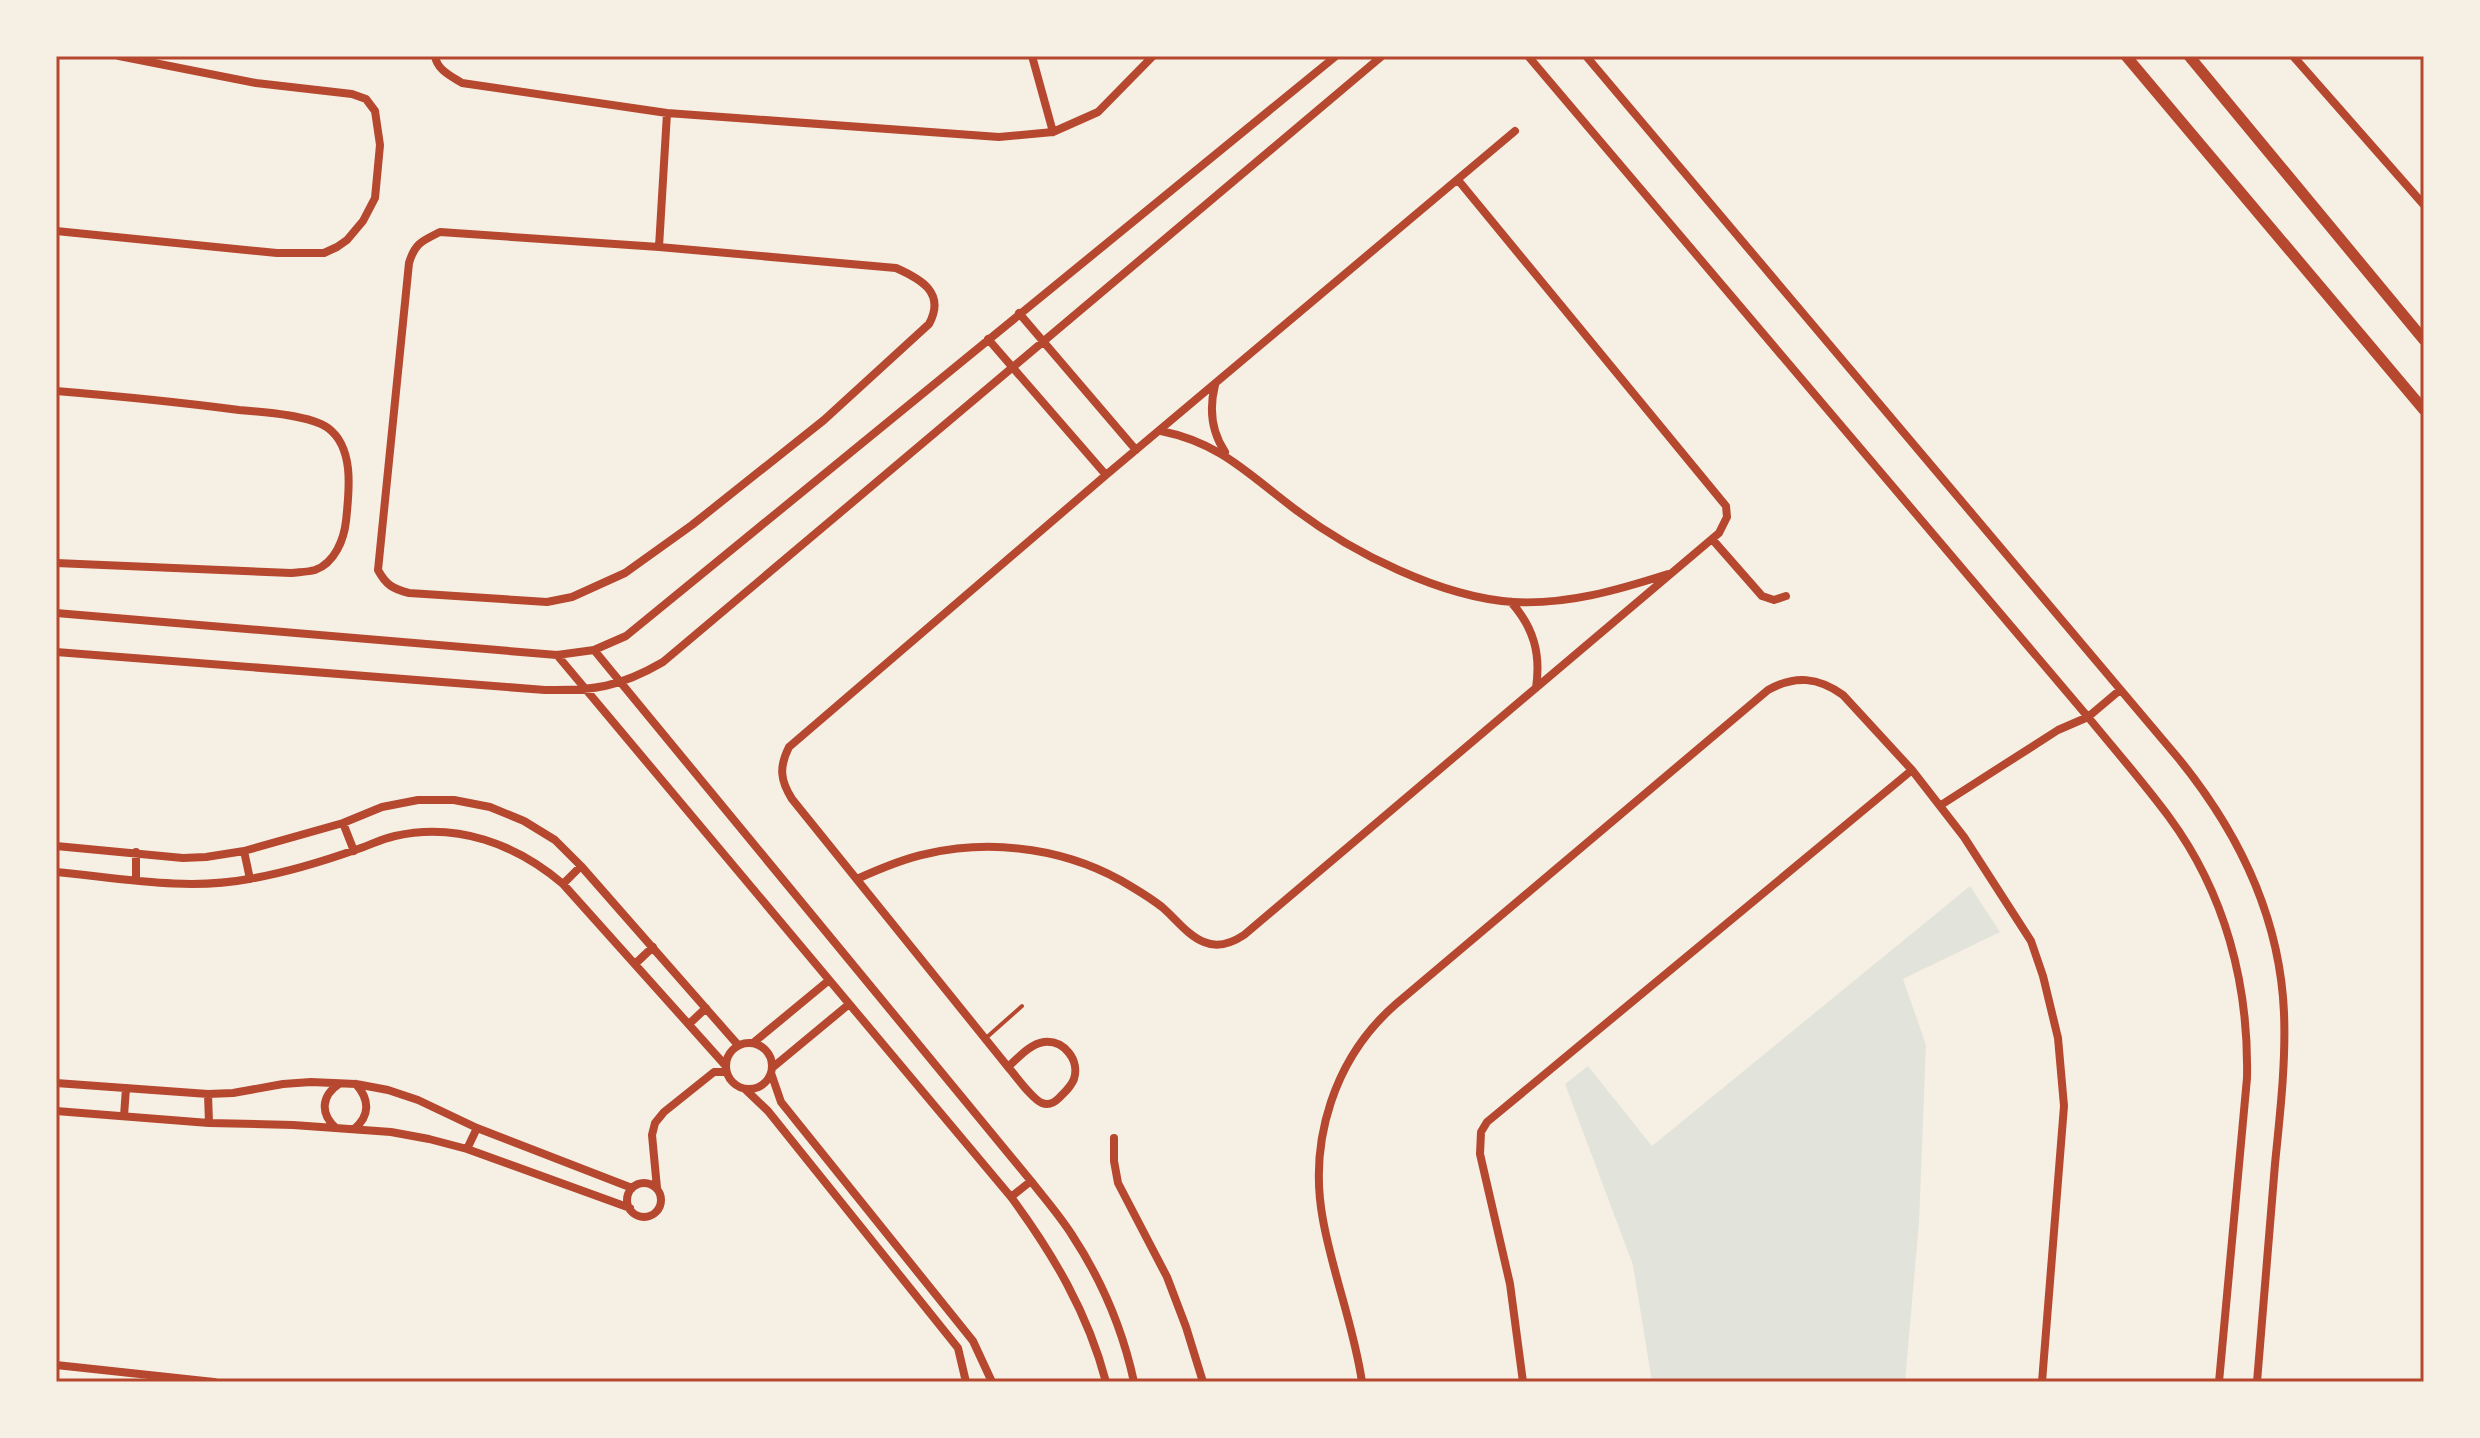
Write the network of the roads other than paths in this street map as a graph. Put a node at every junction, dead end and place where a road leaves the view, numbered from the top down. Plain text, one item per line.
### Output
1 (119, 56) edge
2 (435, 56) edge
3 (1032, 56) edge
4 (1153, 56) edge
5 (1336, 56) edge
6 (1382, 56) edge
7 (1528, 56) edge
8 (1586, 56) edge
9 (2126, 56) edge
10 (2189, 56) edge
11 (2293, 56) edge
12 (667, 113) junction
13 (1515, 131) dead end
14 (1053, 132) junction
15 (1458, 180) junction
16 (2424, 205) edge
17 (56, 231) edge
18 (659, 247) junction
19 (1019, 313) junction
20 (988, 339) junction
21 (2424, 340) edge
22 (1043, 342) junction
23 (1013, 368) junction
24 (1215, 385) junction
25 (56, 391) edge
26 (2424, 410) edge
27 (1161, 431) junction
28 (1136, 450) junction
29 (1227, 456) junction
30 (1106, 475) junction
31 (1712, 539) junction
32 (56, 563) edge
33 (1673, 572) junction
34 (1786, 596) dead end
35 (1511, 602) junction
36 (56, 613) edge
37 (594, 650) junction
38 (56, 652) edge
39 (557, 655) junction
40 (621, 683) junction
41 (1536, 688) junction
42 (2120, 690) junction
43 (587, 691) junction
44 (2088, 717) junction
45 (1912, 770) junction
46 (1941, 805) junction
47 (343, 823) junction
48 (56, 846) edge
49 (244, 851) junction
50 (354, 851) junction
51 (136, 852) junction
52 (581, 866) junction
53 (56, 872) edge
54 (250, 879) junction
55 (857, 879) junction
56 (136, 880) junction
57 (563, 884) junction
58 (653, 947) junction
59 (635, 964) junction
60 (828, 981) junction
61 (848, 1005) junction
62 (1022, 1006) dead end
63 (706, 1008) junction
64 (689, 1024) junction
65 (986, 1038) junction
66 (753, 1043) junction
67 (738, 1045) junction
68 (1008, 1067) junction
69 (726, 1068) junction
70 (771, 1071) junction
71 (56, 1083) edge
72 (340, 1083) junction
73 (356, 1084) junction
74 (126, 1088) junction
75 (745, 1089) junction
76 (208, 1094) junction
77 (787, 1110) junction
78 (56, 1111) edge
79 (124, 1116) junction
80 (774, 1119) junction
81 (209, 1123) junction
82 (337, 1128) junction
83 (477, 1128) junction
84 (353, 1130) junction
85 (1114, 1138) dead end
86 (467, 1149) junction
87 (578, 1167) junction
88 (836, 1171) junction
89 (824, 1181) junction
90 (1031, 1181) junction
91 (569, 1186) junction
92 (632, 1188) junction
93 (657, 1188) junction
94 (1011, 1197) junction
95 (630, 1208) junction
96 (899, 1249) junction
97 (886, 1259) junction
98 (973, 1341) junction
99 (958, 1348) junction
100 (56, 1365) edge
101 (214, 1382) edge
102 (966, 1382) edge
103 (992, 1382) edge
104 (1106, 1382) edge
105 (1134, 1382) edge
106 (1203, 1382) edge
107 (1362, 1382) edge
108 (1523, 1382) edge
109 (2042, 1382) edge
110 (2219, 1382) edge
111 (2257, 1382) edge

1 - 17 street
2 - 12 street
3 - 14 street
4 - 14 street
5 - 19 street
6 - 22 street
7 - 44 street
8 - 42 street
9 - 26 street
10 - 21 street
11 - 16 street
12 - 14 street
12 - 18 street
13 - 15 street
15 - 24 street
15 - 31 street
18 - 18 street
19 - 20 street
19 - 22 street
20 - 23 street
20 - 37 street
22 - 23 street
22 - 28 street
23 - 30 street
23 - 40 street
24 - 27 street
24 - 29 street
25 - 32 street
27 - 28 street
27 - 29 street
28 - 30 street
29 - 35 street
30 - 55 street
31 - 33 street
31 - 34 street
33 - 35 street
33 - 41 street
35 - 41 street
36 - 39 street
37 - 39 street
37 - 40 street
38 - 43 street
39 - 43 street
40 - 43 street
40 - 90 street
41 - 55 street
42 - 44 street
42 - 111 street
43 - 60 street
44 - 46 street
44 - 110 street
45 - 46 street
45 - 107 street
45 - 108 street
46 - 109 street
47 - 49 street
47 - 50 street
47 - 52 street
48 - 51 street
49 - 51 street
49 - 54 street
50 - 54 street
50 - 57 street
51 - 56 street
52 - 57 street
52 - 58 street
53 - 56 street
54 - 56 street
55 - 65 street
57 - 59 street
58 - 59 street
58 - 63 street
59 - 64 street
60 - 61 street
60 - 66 street
61 - 70 street
61 - 94 street
62 - 65 lane
63 - 64 street
63 - 67 street
64 - 69 street
65 - 68 street
66 - 67 street
66 - 70 street
67 - 69 street
68 - 68 street
69 - 75 street
69 - 93 street
70 - 75 street
70 - 77 street
71 - 74 street
72 - 73 street
72 - 76 street
72 - 82 street
73 - 83 street
73 - 84 street
74 - 76 street
74 - 79 street
75 - 80 street
76 - 81 street
77 - 80 street
77 - 88 street
78 - 79 street
79 - 81 street
80 - 89 street
81 - 82 street
82 - 84 street
83 - 86 street
83 - 87 street
84 - 86 street
85 - 106 street
86 - 91 street
87 - 91 street
87 - 92 street
88 - 89 street
88 - 96 street
89 - 97 street
90 - 94 street
90 - 105 street
91 - 95 street
92 - 93 street
92 - 95 street
93 - 95 street
94 - 104 street
96 - 97 street
96 - 98 street
97 - 99 street
98 - 99 street
98 - 103 street
99 - 102 street
100 - 101 street

